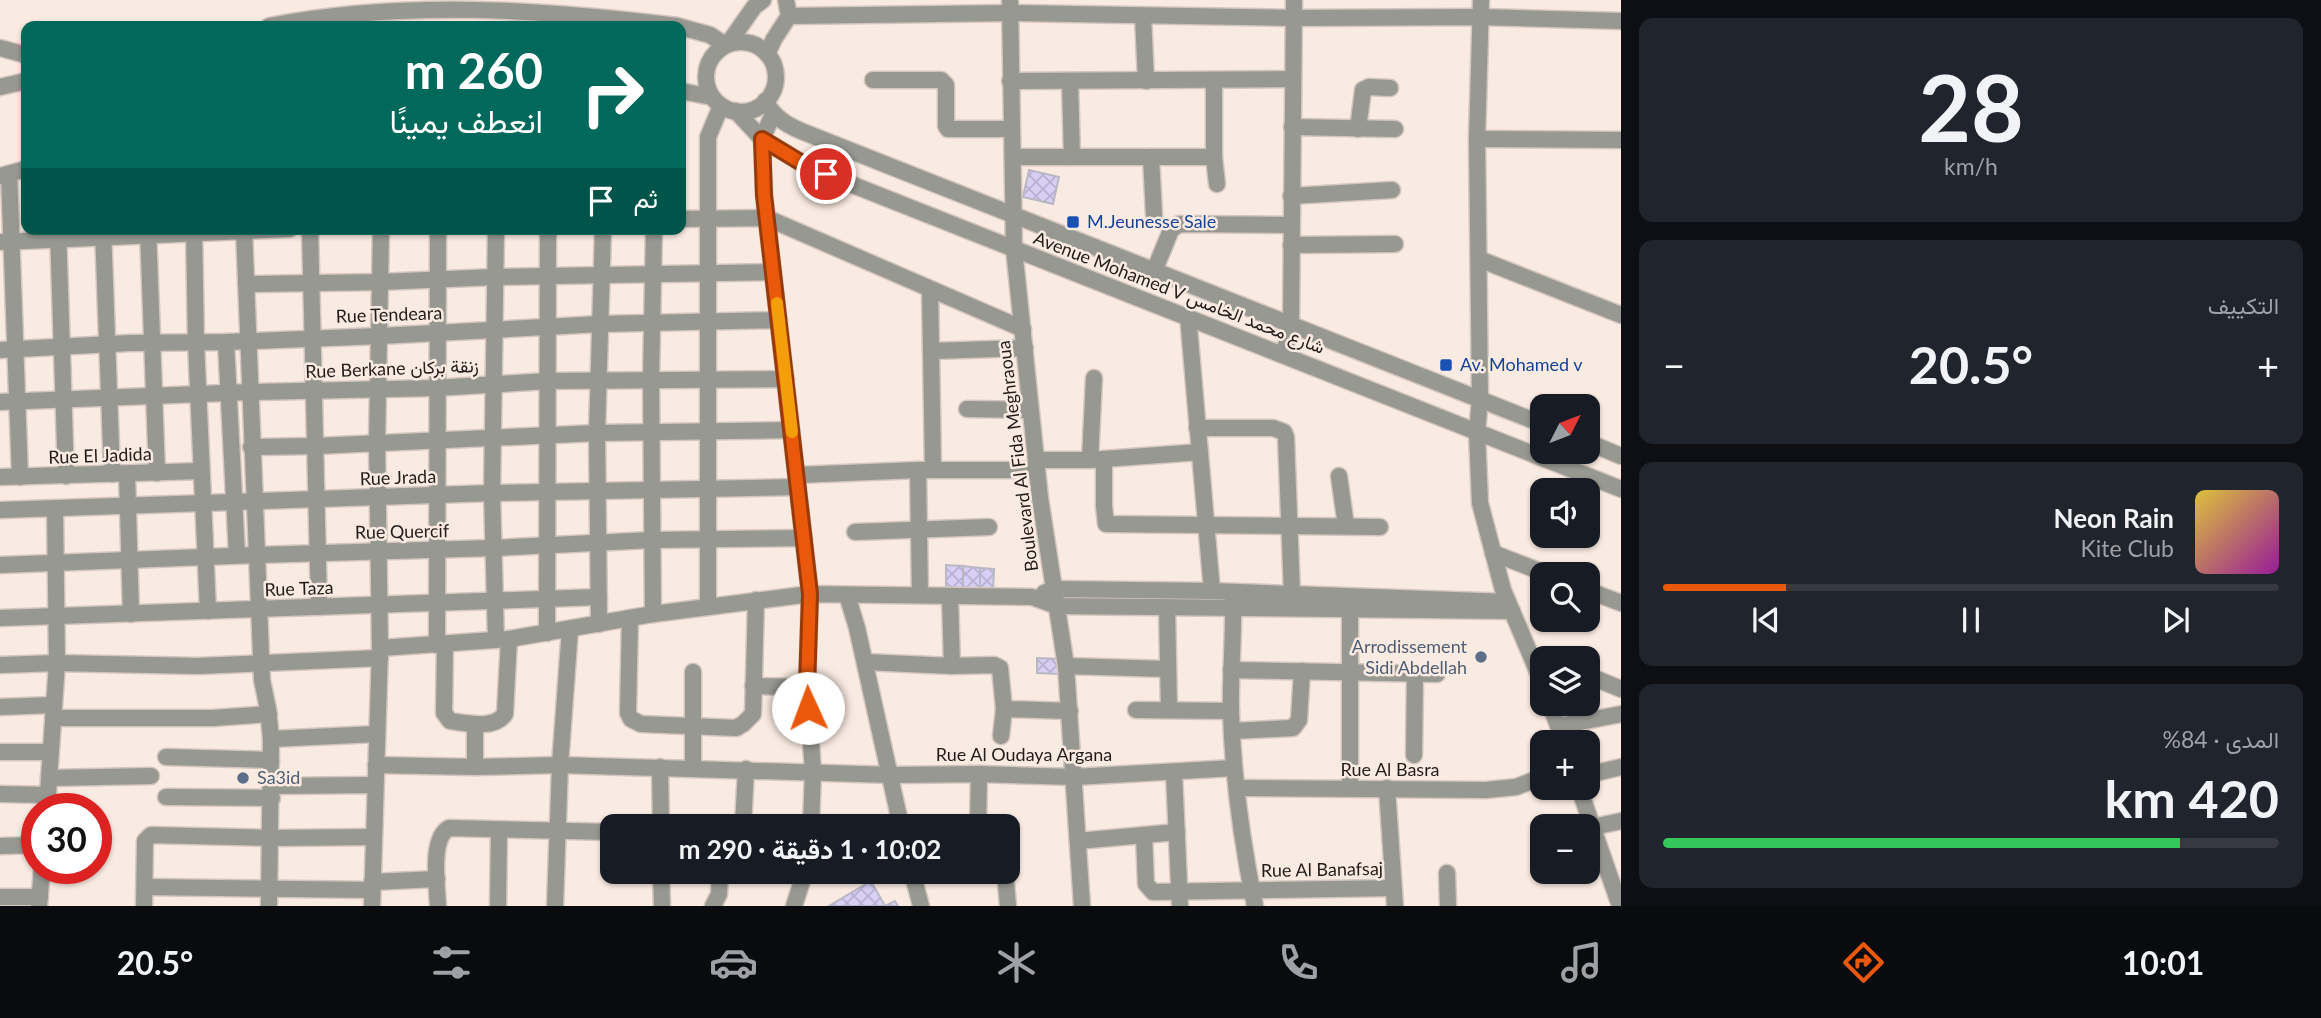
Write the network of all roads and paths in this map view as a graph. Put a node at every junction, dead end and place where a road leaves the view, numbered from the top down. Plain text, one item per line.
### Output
1 (763, 0) edge
2 (1294, 0) edge
3 (1481, 0) edge
4 (1010, 7) edge
5 (788, 8) edge
6 (1143, 16) junction
7 (1479, 17) junction
8 (1294, 18) junction
9 (374, 20) edge
10 (356, 21) edge
11 (636, 21) edge
12 (1621, 21) edge
13 (686, 28) edge
14 (727, 45) junction
15 (0, 48) edge
16 (21, 54) edge
17 (767, 54) junction
18 (1293, 79) junction
19 (873, 80) dead end
20 (1010, 80) junction
21 (1214, 80) junction
22 (1146, 81) junction
23 (21, 82) edge
24 (1070, 82) junction
25 (0, 87) edge
26 (1390, 88) dead end
27 (686, 93) edge
28 (723, 105) junction
29 (769, 108) junction
30 (1292, 127) junction
31 (1012, 128) junction
32 (1395, 129) dead end
33 (1358, 130) junction
34 (762, 139) junction
35 (1478, 139) junction
36 (1621, 140) edge
37 (1013, 157) junction
38 (1072, 157) junction
39 (1151, 157) junction
40 (1214, 158) junction
41 (5, 175) edge
42 (1217, 184) dead end
43 (1392, 190) dead end
44 (1292, 196) junction
45 (1012, 215) junction
46 (1154, 215) dead end
47 (709, 218) junction
48 (767, 218) junction
49 (686, 219) edge
50 (1291, 225) junction
51 (58, 235) edge
52 (103, 235) edge
53 (148, 235) edge
54 (194, 235) edge
55 (244, 235) edge
56 (310, 235) edge
57 (381, 235) edge
58 (438, 235) edge
59 (496, 235) edge
60 (548, 235) edge
61 (603, 235) edge
62 (654, 235) edge
63 (6, 242) edge
64 (1395, 244) dead end
65 (1291, 245) junction
66 (1014, 249) junction
67 (1479, 259) junction
68 (1155, 269) junction
69 (773, 272) junction
70 (653, 274) junction
71 (709, 274) junction
72 (601, 275) junction
73 (548, 276) junction
74 (495, 277) junction
75 (437, 279) junction
76 (380, 282) junction
77 (311, 283) junction
78 (246, 284) junction
79 (930, 289) junction
80 (1621, 315) edge
81 (1188, 316) junction
82 (779, 320) junction
83 (709, 322) junction
84 (652, 323) junction
85 (600, 324) junction
86 (1291, 325) junction
87 (547, 327) junction
88 (1023, 329) junction
89 (494, 330) junction
90 (437, 332) junction
91 (380, 336) junction
92 (313, 337) junction
93 (249, 340) junction
94 (195, 342) junction
95 (226, 342) junction
96 (151, 343) junction
97 (106, 344) junction
98 (61, 347) junction
99 (1025, 348) junction
100 (7, 350) edge
101 (931, 351) junction
102 (1284, 354) junction
103 (1094, 377) dead end
104 (651, 379) junction
105 (786, 379) junction
106 (709, 380) junction
107 (548, 381) junction
108 (598, 381) junction
109 (492, 384) junction
110 (436, 388) junction
111 (378, 389) junction
112 (250, 392) junction
113 (314, 392) junction
114 (228, 393) junction
115 (198, 394) junction
116 (153, 397) junction
117 (108, 399) junction
118 (1480, 399) junction
119 (61, 400) junction
120 (8, 402) edge
121 (967, 409) dead end
122 (1030, 410) junction
123 (1530, 419) edge
124 (1197, 428) junction
125 (707, 430) junction
126 (791, 430) junction
127 (652, 432) junction
128 (1477, 432) junction
129 (597, 433) junction
130 (546, 436) junction
131 (494, 437) junction
132 (436, 440) junction
133 (377, 443) junction
134 (316, 446) junction
135 (251, 447) junction
136 (1600, 447) edge
137 (1200, 452) junction
138 (1621, 456) edge
139 (1097, 459) junction
140 (1037, 465) junction
141 (926, 470) junction
142 (201, 471) junction
143 (157, 473) junction
144 (120, 474) junction
145 (66, 475) junction
146 (1339, 476) dead end
147 (0, 477) edge
148 (20, 477) junction
149 (797, 481) junction
150 (707, 488) junction
151 (651, 489) junction
152 (1621, 489) edge
153 (597, 491) junction
154 (546, 492) junction
155 (492, 493) junction
156 (436, 496) junction
157 (379, 498) junction
158 (317, 500) junction
159 (233, 503) junction
160 (254, 503) junction
161 (203, 504) junction
162 (129, 507) junction
163 (55, 509) junction
164 (0, 510) edge
165 (1208, 524) junction
166 (1291, 526) junction
167 (1346, 526) junction
168 (989, 527) dead end
169 (1380, 527) dead end
170 (917, 530) junction
171 (855, 532) dead end
172 (804, 538) junction
173 (652, 540) junction
174 (708, 541) junction
175 (597, 543) junction
176 (546, 546) junction
177 (493, 548) junction
178 (436, 550) junction
179 (378, 552) junction
180 (319, 553) junction
181 (1493, 553) junction
182 (237, 555) junction
183 (257, 555) junction
184 (205, 557) junction
185 (131, 560) junction
186 (56, 563) junction
187 (0, 565) edge
188 (1530, 567) edge
189 (1054, 589) junction
190 (1212, 591) junction
191 (810, 594) junction
192 (920, 594) junction
193 (1292, 594) junction
194 (847, 595) junction
195 (1600, 595) edge
196 (599, 597) junction
197 (950, 597) junction
198 (1032, 597) junction
199 (546, 599) junction
200 (756, 600) junction
201 (1233, 601) junction
202 (494, 602) junction
203 (1621, 603) edge
204 (437, 604) junction
205 (379, 606) junction
206 (1057, 606) junction
207 (320, 607) junction
208 (708, 607) junction
209 (1167, 607) junction
210 (1510, 607) junction
211 (259, 609) junction
212 (208, 611) junction
213 (1350, 611) junction
214 (131, 614) junction
215 (653, 614) junction
216 (58, 615) junction
217 (0, 618) edge
218 (630, 618) junction
219 (599, 624) junction
220 (570, 629) junction
221 (547, 633) junction
222 (502, 640) junction
223 (441, 645) junction
224 (1529, 650) edge
225 (380, 653) junction
226 (261, 662) junction
227 (865, 662) junction
228 (57, 663) junction
229 (0, 665) edge
230 (952, 666) junction
231 (1066, 666) junction
232 (1167, 669) junction
233 (1231, 670) junction
234 (1303, 671) junction
235 (694, 673) dead end
236 (1350, 673) junction
237 (1415, 674) junction
238 (1437, 674) dead end
239 (1600, 681) edge
240 (753, 686) junction
241 (807, 687) junction
242 (1621, 690) edge
243 (0, 707) edge
244 (1004, 709) junction
245 (1169, 709) junction
246 (1136, 710) dead end
247 (1231, 711) junction
248 (53, 712) junction
249 (1070, 712) junction
250 (269, 714) junction
251 (1621, 714) edge
252 (475, 724) junction
253 (693, 725) junction
254 (1573, 730) edge
255 (1232, 731) junction
256 (376, 734) junction
257 (1001, 736) dead end
258 (271, 739) junction
259 (0, 752) edge
260 (50, 752) junction
261 (1414, 755) dead end
262 (166, 757) dead end
263 (271, 760) junction
264 (376, 765) junction
265 (560, 765) junction
266 (475, 767) junction
267 (660, 767) junction
268 (1621, 767) edge
269 (693, 768) junction
270 (1234, 768) junction
271 (746, 769) junction
272 (813, 771) junction
273 (1600, 772) edge
274 (1174, 773) junction
275 (979, 774) junction
276 (892, 775) junction
277 (151, 776) dead end
278 (1074, 776) junction
279 (1530, 782) edge
280 (374, 785) junction
281 (1237, 788) junction
282 (1387, 788) junction
283 (1350, 789) junction
284 (272, 792) junction
285 (48, 793) edge
286 (54, 793) edge
287 (0, 794) edge
288 (21, 794) edge
289 (166, 797) dead end
290 (661, 814) edge
291 (744, 814) edge
292 (811, 814) edge
293 (899, 814) edge
294 (978, 814) edge
295 (1621, 821) edge
296 (1600, 826) edge
297 (499, 830) junction
298 (557, 831) junction
299 (600, 832) edge
300 (1177, 832) junction
301 (1144, 835) junction
302 (373, 837) junction
303 (272, 838) junction
304 (1078, 841) junction
305 (1600, 843) edge
306 (21, 845) edge
307 (0, 846) edge
308 (1447, 873) dead end
309 (437, 879) junction
310 (1616, 879) edge
311 (41, 884) edge
312 (661, 884) edge
313 (719, 884) edge
314 (801, 884) edge
315 (915, 884) edge
316 (1006, 884) edge
317 (145, 887) junction
318 (1393, 888) junction
319 (372, 893) edge
320 (0, 897) edge
321 (270, 898) edge
322 (1254, 898) edge
323 (1179, 899) edge
324 (40, 902) edge
325 (144, 906) edge
326 (438, 906) edge
327 (498, 906) edge
328 (555, 906) edge
329 (662, 906) edge
330 (713, 906) edge
331 (794, 906) edge
332 (920, 906) edge
333 (1008, 906) edge
334 (1082, 906) edge
335 (1395, 906) edge
336 (1448, 906) edge
337 (1620, 906) edge

1 - 14 street
2 - 8 street
3 - 7 street
4 - 5 street
4 - 6 street
4 - 20 street, Boulevard Al Fida Meghraoua
5 - 17 street
6 - 8 street
6 - 22 street
7 - 8 street
7 - 12 street
7 - 35 street
8 - 18 street
9 - 10 street
9 - 11 street
13 - 14 street
14 - 17 street
14 - 28 street
15 - 16 street
17 - 29 street
18 - 21 street
18 - 30 street
19 - 31 street
20 - 24 street
20 - 31 street, Boulevard Al Fida Meghraoua
21 - 22 street
21 - 40 street
22 - 24 street
23 - 25 street
24 - 38 street
26 - 33 street
27 - 28 street
28 - 29 street
28 - 34 street, Avenue Mohamed V شارع محمد الخامس
28 - 47 street
29 - 34 street
29 - 45 street, Avenue Mohamed V شارع محمد الخامس
30 - 33 street
30 - 44 street
31 - 37 street, Boulevard Al Fida Meghraoua
32 - 33 street
34 - 48 street
34 - 66 street, Avenue Mohamed V شارع محمد الخامس
35 - 36 street
35 - 67 street
37 - 38 street
37 - 45 street, Boulevard Al Fida Meghraoua
38 - 39 street
39 - 40 street
39 - 46 street
40 - 42 street
41 - 63 street
43 - 44 street
44 - 50 street
45 - 66 street, Boulevard Al Fida Meghraoua
45 - 68 street, Avenue Mohamed V شارع محمد الخامس
47 - 48 street
47 - 49 street
47 - 71 street
48 - 69 street
48 - 79 street
50 - 65 street
50 - 68 street
51 - 63 street
51 - 98 street
52 - 97 street
53 - 96 street
54 - 94 street
55 - 78 street
56 - 77 street
57 - 76 street
58 - 75 street
59 - 74 street
60 - 73 street
61 - 72 street
62 - 70 street
63 - 100 street
64 - 65 street
65 - 86 street
66 - 81 street, Avenue Mohamed V شارع محمد الخامس
66 - 88 street, Boulevard Al Fida Meghraoua
67 - 80 street
67 - 118 street
68 - 86 street, Avenue Mohamed V شارع محمد الخامس
69 - 71 street
69 - 82 street
70 - 71 street
70 - 72 street
70 - 84 street
71 - 83 street
72 - 73 street
72 - 85 street
73 - 74 street
73 - 87 street
74 - 75 street
74 - 89 street
75 - 76 street
75 - 90 street
76 - 77 street
76 - 91 street
77 - 78 street
77 - 92 street
78 - 93 street
79 - 88 street
79 - 101 street
81 - 102 street, Avenue Mohamed V شارع محمد الخامس
81 - 124 street
82 - 83 street, Rue Tendeara
82 - 105 street
83 - 84 street, Rue Tendeara
83 - 106 street
84 - 85 street, Rue Tendeara
84 - 104 street
85 - 87 street, Rue Tendeara
85 - 108 street
86 - 102 street
86 - 118 street, Avenue Mohamed V شارع محمد الخامس
87 - 89 street, Rue Tendeara
87 - 107 street
88 - 99 street, Boulevard Al Fida Meghraoua
89 - 90 street, Rue Tendeara
89 - 109 street
90 - 91 street, Rue Tendeara
90 - 110 street
91 - 92 street, Rue Tendeara
91 - 111 street
92 - 93 street, Rue Tendeara
92 - 113 street
93 - 95 street, Rue Tendeara
93 - 112 street
94 - 95 street, Rue Tendeara
94 - 96 street, Rue Tendeara
94 - 115 street
95 - 114 street
96 - 97 street, Rue Tendeara
96 - 116 street
97 - 98 street, Rue Tendeara
97 - 117 street
98 - 100 street, Rue Tendeara
98 - 119 street
99 - 101 street
99 - 122 street, Boulevard Al Fida Meghraoua
100 - 120 street
101 - 141 street
102 - 128 street, Avenue Mohamed V شارع محمد الخامس
103 - 139 street
104 - 106 street, Rue Berkane زنقة بركان
104 - 108 street, Rue Berkane زنقة بركان
104 - 127 street
105 - 106 street, Rue Berkane زنقة بركان
105 - 126 street
106 - 125 street
107 - 108 street, Rue Berkane زنقة بركان
107 - 109 street, Rue Berkane زنقة بركان
107 - 130 street
108 - 129 street
109 - 110 street, Rue Berkane زنقة بركان
109 - 131 street
110 - 111 street, Rue Berkane زنقة بركان
110 - 132 street
111 - 113 street, Rue Berkane زنقة بركان
111 - 133 street
112 - 113 street, Rue Berkane زنقة بركان
112 - 114 street, Rue Berkane زنقة بركان
112 - 135 street
113 - 134 street
114 - 115 street, Rue Berkane زنقة بركان
114 - 159 street
115 - 116 street, Rue Berkane زنقة بركان
115 - 142 street
116 - 117 street, Rue Berkane زنقة بركان
116 - 143 street
117 - 119 street, Rue Berkane زنقة بركان
117 - 144 street
118 - 123 street, Avenue Mohamed V شارع محمد الخامس
118 - 128 street
119 - 120 street, Rue Berkane زنقة بركان
119 - 145 street
120 - 148 street
121 - 122 street
122 - 140 street, Boulevard Al Fida Meghraoua
124 - 137 street
124 - 166 street
125 - 126 street
125 - 127 street
125 - 150 street
126 - 149 street
127 - 129 street
127 - 151 street
128 - 152 street, Avenue Mohamed V شارع محمد الخامس
128 - 181 street
129 - 130 street
129 - 153 street
130 - 131 street
130 - 154 street
131 - 132 street
131 - 155 street
132 - 133 street
132 - 156 street
133 - 134 street
133 - 157 street
134 - 135 street
134 - 158 street
135 - 160 street
136 - 138 street
137 - 139 street, Rue Jrada
137 - 165 street
139 - 140 street, Rue Jrada
139 - 165 street
140 - 141 street, Rue Jrada
140 - 189 street, Boulevard Al Fida Meghraoua
141 - 149 street, Rue Jrada
141 - 170 street
142 - 143 street, Rue El Jadida
142 - 161 street
143 - 144 street, Rue El Jadida
144 - 145 street, Rue El Jadida
144 - 162 street
145 - 148 street, Rue El Jadida
146 - 167 street
147 - 148 street, Rue El Jadida
149 - 150 street, Rue Jrada
149 - 172 street
150 - 151 street, Rue Jrada
150 - 174 street
151 - 153 street, Rue Jrada
151 - 173 street
153 - 154 street, Rue Jrada
153 - 175 street
154 - 155 street, Rue Jrada
154 - 176 street
155 - 156 street, Rue Jrada
155 - 177 street
156 - 157 street, Rue Jrada
156 - 178 street
157 - 158 street, Rue Jrada
157 - 179 street
158 - 160 street, Rue Jrada
158 - 180 street
159 - 160 street, Rue Jrada
159 - 161 street, Rue Jrada
159 - 182 street
160 - 183 street
161 - 162 street, Rue Jrada
161 - 184 street
162 - 163 street, Rue Jrada
162 - 185 street
163 - 164 street, Rue Jrada
163 - 186 street
165 - 166 street
165 - 190 street
166 - 167 street
166 - 193 street
167 - 169 street
168 - 170 street
170 - 171 street
170 - 192 street
172 - 174 street, Rue Quercif
172 - 191 street
173 - 174 street, Rue Quercif
173 - 175 street, Rue Quercif
173 - 215 street
174 - 208 street
175 - 176 street, Rue Quercif
175 - 196 street
176 - 177 street, Rue Quercif
176 - 199 street
177 - 178 street, Rue Quercif
177 - 202 street
178 - 179 street, Rue Quercif
178 - 204 street
179 - 180 street, Rue Quercif
179 - 205 street
180 - 183 street, Rue Quercif
180 - 207 street
181 - 188 street
181 - 210 street
182 - 183 street, Rue Quercif
182 - 184 street, Rue Quercif
183 - 211 street
184 - 185 street, Rue Quercif
184 - 212 street
185 - 186 street, Rue Quercif
185 - 214 street
186 - 187 street, Rue Quercif
186 - 216 street
189 - 190 street
189 - 198 street
189 - 206 street, Boulevard Al Fida Meghraoua
190 - 201 street
191 - 194 street
191 - 200 street
191 - 241 street
192 - 194 street
192 - 197 street
193 - 201 street
193 - 210 street
194 - 227 street
195 - 203 street
196 - 199 street, Rue Taza
196 - 219 street
197 - 198 street
197 - 230 street
198 - 206 street
199 - 202 street, Rue Taza
199 - 221 street
200 - 208 street
200 - 240 street
201 - 209 street
201 - 213 street
201 - 233 street
202 - 204 street, Rue Taza
202 - 222 street
204 - 205 street, Rue Taza
204 - 223 street
205 - 207 street, Rue Taza
205 - 225 street
206 - 209 street
206 - 231 street, Boulevard Al Fida Meghraoua
207 - 211 street, Rue Taza
208 - 215 street
209 - 232 street
210 - 213 street
210 - 224 street
211 - 212 street, Rue Taza
211 - 226 street
212 - 214 street, Rue Taza
213 - 236 street
214 - 216 street, Rue Taza
215 - 218 street
216 - 217 street, Rue Taza
216 - 228 street
218 - 219 street
218 - 253 street
219 - 220 street
220 - 221 street
220 - 265 street
221 - 222 street
222 - 223 street
222 - 252 street
223 - 225 street
223 - 252 street
225 - 226 street
225 - 256 street
226 - 228 street
226 - 250 street
227 - 230 street
227 - 276 street
228 - 229 street
228 - 248 street
230 - 244 street
231 - 232 street
231 - 249 street, Boulevard Al Fida Meghraoua
232 - 245 street
233 - 234 street
233 - 247 street
234 - 236 street
234 - 255 street
235 - 253 street
236 - 237 street
236 - 283 street
237 - 238 street
237 - 261 street
239 - 242 street
240 - 241 street
240 - 253 street
241 - 272 street
243 - 248 street
244 - 249 street
244 - 257 street
245 - 246 street
245 - 247 street
247 - 255 street
248 - 250 street
248 - 260 street
249 - 278 street, Boulevard Al Fida Meghraoua
250 - 258 street
251 - 254 street
252 - 266 street
253 - 269 street
255 - 270 street
256 - 258 street
256 - 264 street
258 - 263 street
259 - 260 street
260 - 285 street
262 - 263 street
263 - 284 street
264 - 266 street, Rue Al Oudaya Argana
264 - 280 street
265 - 266 street, Rue Al Oudaya Argana
265 - 267 street, Rue Al Oudaya Argana
265 - 298 street
267 - 269 street, Rue Al Oudaya Argana
267 - 290 street
268 - 273 street
269 - 271 street, Rue Al Oudaya Argana
270 - 274 street, Rue Al Oudaya Argana
270 - 281 street
271 - 272 street, Rue Al Oudaya Argana
271 - 291 street
272 - 276 street, Rue Al Oudaya Argana
272 - 292 street
274 - 278 street, Rue Al Oudaya Argana
274 - 300 street
275 - 276 street, Rue Al Oudaya Argana
275 - 278 street, Rue Al Oudaya Argana
275 - 294 street
276 - 293 street
277 - 286 street
278 - 304 street, Boulevard Al Fida Meghraoua
279 - 282 street, Rue Al Basra
280 - 284 street
280 - 302 street
281 - 283 street, Rue Al Basra
281 - 322 street
282 - 283 street, Rue Al Basra
282 - 318 street
284 - 289 street
284 - 303 street
287 - 288 street
295 - 296 street
297 - 298 street
297 - 309 street
297 - 327 street
298 - 299 street
298 - 328 street
300 - 301 street
300 - 323 street
301 - 304 street
301 - 323 street, Rue Al Banafsaj
302 - 303 street
302 - 319 street
303 - 317 street
303 - 321 street
304 - 334 street, Boulevard Al Fida Meghraoua
305 - 310 street
306 - 307 street
308 - 336 street
309 - 319 street
309 - 326 street
310 - 337 street
311 - 324 street
312 - 329 street
313 - 330 street
314 - 331 street
315 - 332 street
316 - 333 street
317 - 321 street
317 - 325 street
318 - 322 street, Rue Al Banafsaj
318 - 335 street
319 - 321 street
320 - 324 street
322 - 323 street, Rue Al Banafsaj

